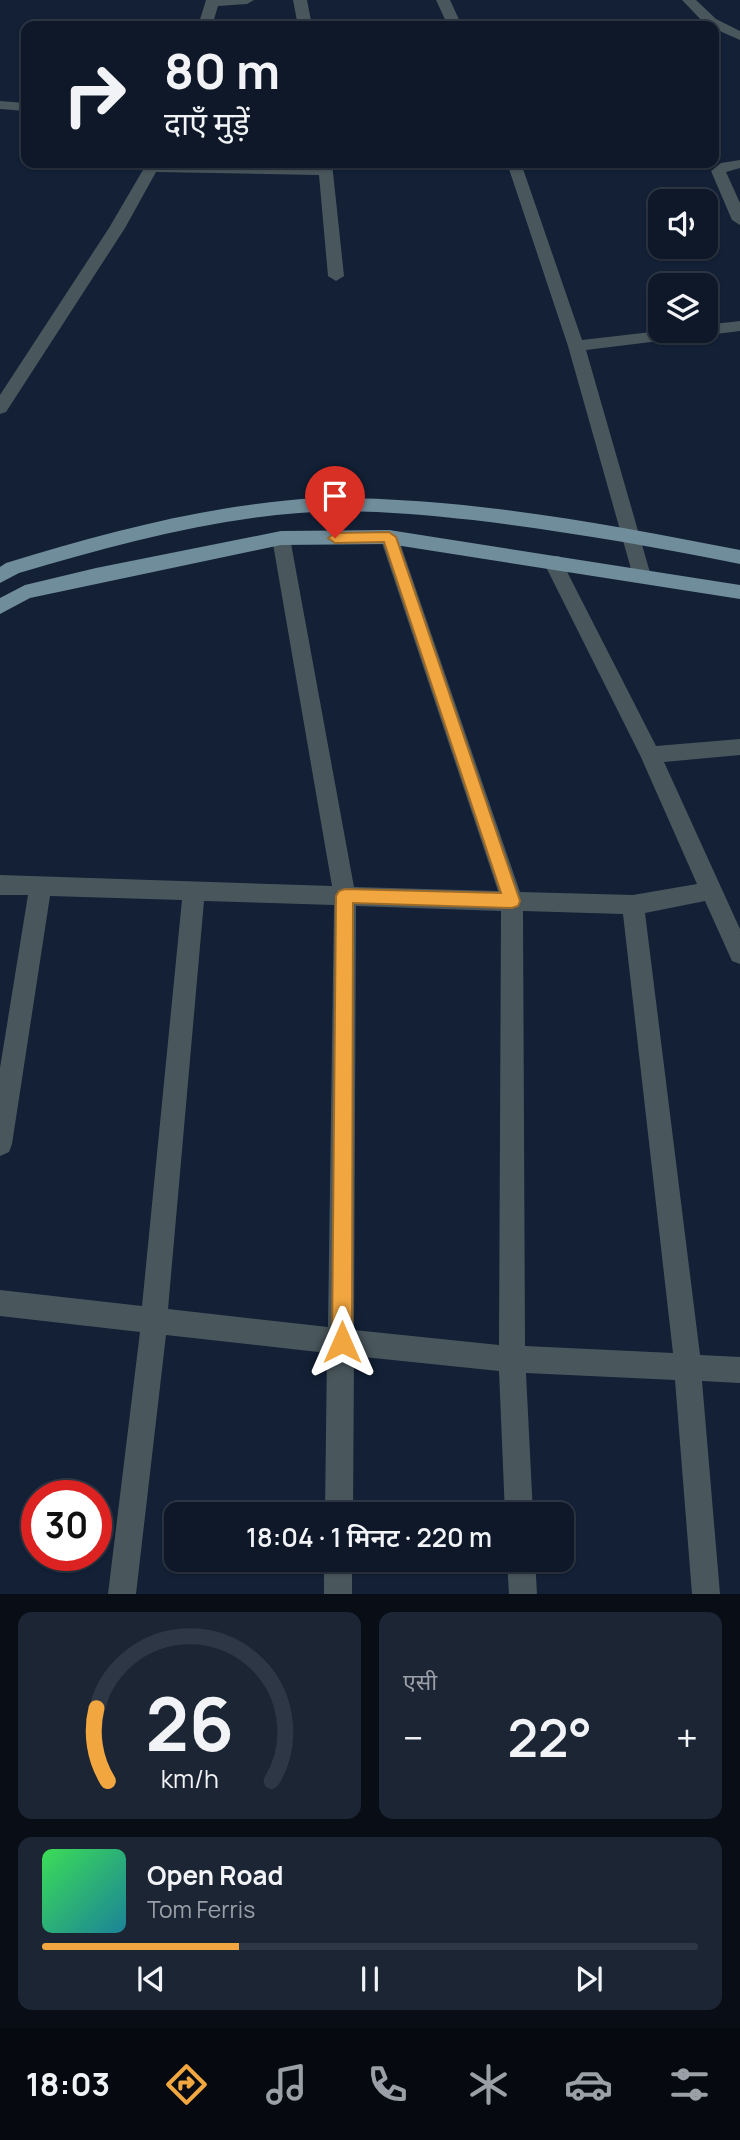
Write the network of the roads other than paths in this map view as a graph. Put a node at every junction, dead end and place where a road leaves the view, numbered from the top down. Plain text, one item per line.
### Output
1 (247, 0) edge
2 (300, 0) edge
3 (443, 0) edge
4 (689, 0) edge
5 (213, 1) edge
6 (207, 21) edge
7 (304, 21) edge
8 (453, 21) edge
9 (708, 21) edge
10 (719, 28) edge
11 (740, 37) edge
12 (0, 105) edge
13 (21, 107) edge
14 (740, 164) edge
15 (151, 168) edge
16 (325, 168) edge
17 (516, 168) edge
18 (740, 220) edge
19 (335, 276) dead end
20 (740, 326) edge
21 (718, 329) edge
22 (648, 338) edge
23 (576, 346) junction
24 (0, 408) edge
25 (630, 535) junction
26 (389, 537) junction
27 (281, 538) junction
28 (740, 557) edge
29 (552, 561) junction
30 (0, 576) edge
31 (642, 576) junction
32 (740, 592) edge
33 (0, 607) edge
34 (740, 747) edge
35 (650, 755) junction
36 (0, 885) edge
37 (40, 887) junction
38 (710, 891) junction
39 (194, 893) junction
40 (345, 896) junction
41 (512, 901) junction
42 (633, 905) junction
43 (740, 954) edge
44 (0, 1144) edge
45 (0, 1303) edge
46 (155, 1321) junction
47 (342, 1342) junction
48 (512, 1359) junction
49 (688, 1367) junction
50 (740, 1370) edge
51 (339, 1502) edge
52 (518, 1502) edge
53 (338, 1572) edge
54 (522, 1572) edge
55 (122, 1594) edge
56 (338, 1594) edge
57 (523, 1594) edge
58 (706, 1594) edge

1 - 5 street
2 - 7 street
3 - 8 street
4 - 9 street
5 - 6 street
10 - 11 street
12 - 13 street
14 - 18 street
15 - 24 street
16 - 19 street
17 - 23 street
20 - 21 street
22 - 23 street
23 - 25 street
25 - 28 main road
25 - 30 main road
25 - 31 street
26 - 27 main road
26 - 29 main road
26 - 41 street
27 - 33 main road
27 - 40 street
29 - 31 main road
29 - 35 street
31 - 32 main road
34 - 35 street
35 - 38 street
36 - 37 street
37 - 39 street
37 - 44 street
38 - 42 street
38 - 43 street
39 - 40 street
39 - 46 street
40 - 41 street
40 - 47 street
41 - 42 street
41 - 48 street
42 - 49 street
45 - 46 street
46 - 47 street
46 - 55 street
47 - 48 street
47 - 51 street
48 - 49 street
48 - 52 street
49 - 50 street
49 - 58 street
53 - 56 street
54 - 57 street

